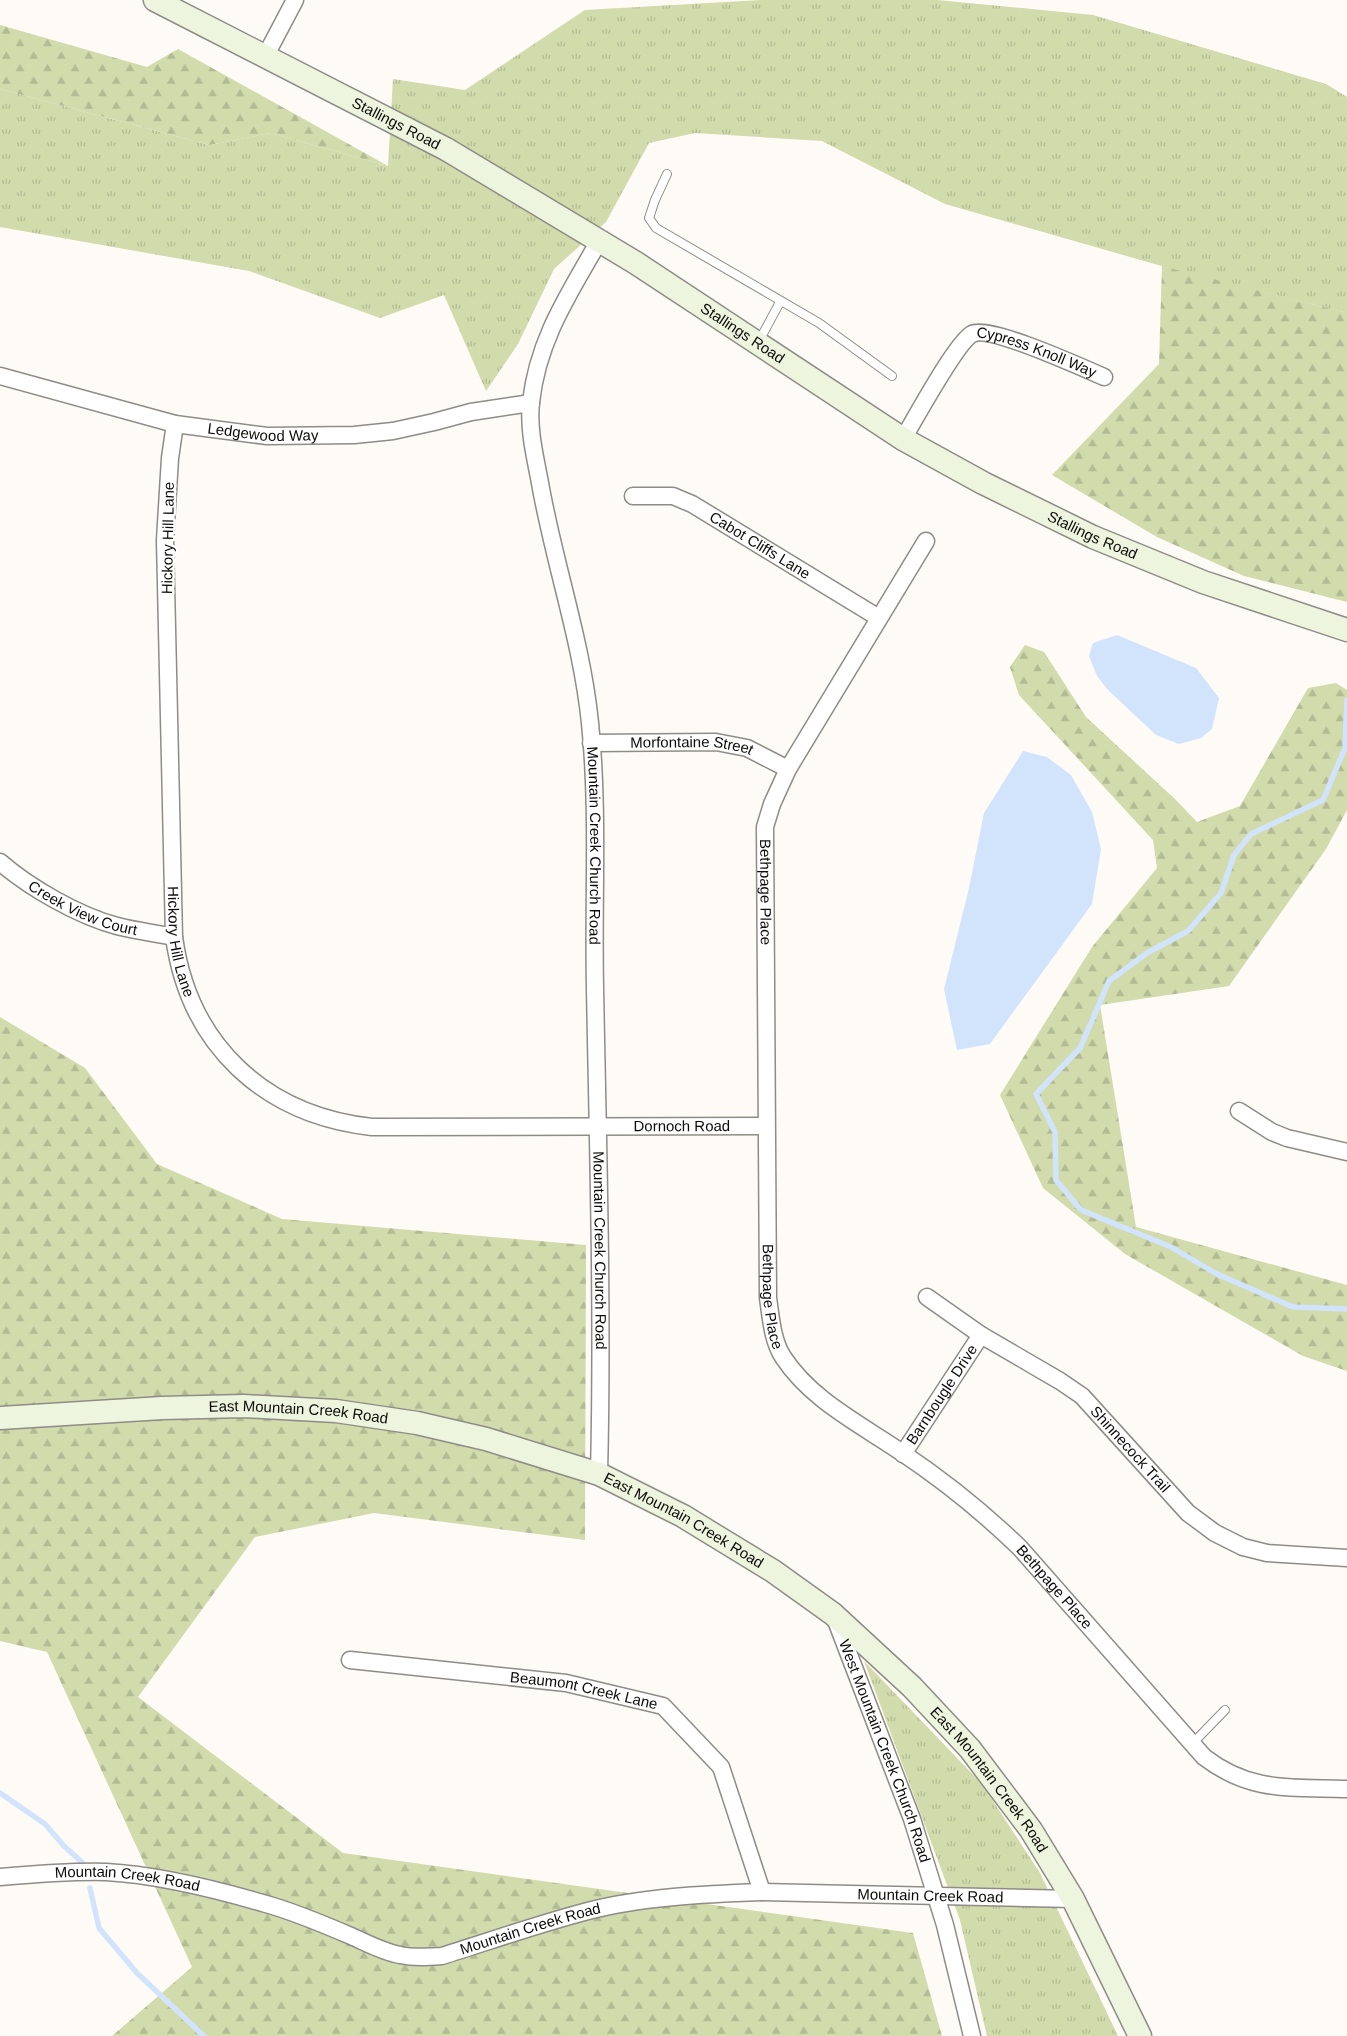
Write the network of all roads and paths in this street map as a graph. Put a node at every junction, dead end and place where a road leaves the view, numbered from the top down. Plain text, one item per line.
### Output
1 (155, 0) edge
2 (295, 0) edge
3 (266, 55) junction
4 (667, 174) dead end
5 (599, 241) junction
6 (780, 302) junction
7 (758, 343) junction
8 (0, 376) edge
9 (892, 376) dead end
10 (1104, 377) dead end
11 (531, 403) junction
12 (175, 424) junction
13 (903, 439) junction
14 (633, 496) dead end
15 (926, 541) dead end
16 (879, 618) junction
17 (1347, 630) edge
18 (591, 744) junction
19 (788, 769) junction
20 (0, 862) edge
21 (174, 937) junction
22 (1240, 1110) dead end
23 (766, 1126) junction
24 (597, 1127) junction
25 (1347, 1152) edge
26 (927, 1297) dead end
27 (980, 1335) junction
28 (0, 1418) edge
29 (903, 1454) junction
30 (599, 1474) junction
31 (1347, 1558) edge
32 (833, 1614) junction
33 (350, 1660) dead end
34 (1225, 1710) dead end
35 (1191, 1745) junction
36 (1347, 1789) edge
37 (0, 1877) edge
38 (762, 1892) junction
39 (935, 1896) junction
40 (1073, 1899) junction
41 (972, 2036) edge
42 (1140, 2036) edge

1 - 3 main road, Stallings Road
2 - 3 street
3 - 5 main road, Stallings Road
4 - 6 lane
5 - 7 main road, Stallings Road
5 - 11 street, Mountain Creek Church Road
6 - 7 lane
6 - 9 lane
7 - 13 main road, Stallings Road
8 - 12 street, Ledgewood Way
10 - 13 street, Cypress Knoll Way
11 - 12 street, Ledgewood Way
11 - 18 street, Mountain Creek Church Road
12 - 21 street, Hickory Hill Lane
13 - 17 main road, Stallings Road
14 - 16 street, Cabot Cliffs Lane
15 - 16 street, Bethpage Place
16 - 19 street, Bethpage Place
18 - 19 street, Morfontaine Street
18 - 24 street, Mountain Creek Church Road
19 - 23 street, Bethpage Place
20 - 21 street, Creek View Court
21 - 24 street, Hickory Hill Lane
22 - 25 street
23 - 24 street, Dornoch Road
23 - 29 street, Bethpage Place
24 - 30 street, Mountain Creek Church Road
26 - 27 street, Shinnecock Trail
27 - 29 street, Barnbougle Drive
27 - 31 street, Shinnecock Trail
28 - 30 main road, East Mountain Creek Road
29 - 35 street, Bethpage Place
30 - 32 main road, East Mountain Creek Road
32 - 39 street, West Mountain Creek Church Road
32 - 40 main road, East Mountain Creek Road
33 - 38 street, Beaumont Creek Lane
34 - 35 lane
35 - 36 street, Bethpage Place
37 - 38 street, Mountain Creek Road
38 - 39 street, Mountain Creek Road
39 - 40 street, Mountain Creek Road
39 - 41 street, West Mountain Creek Church Road
40 - 42 main road, East Mountain Creek Road

